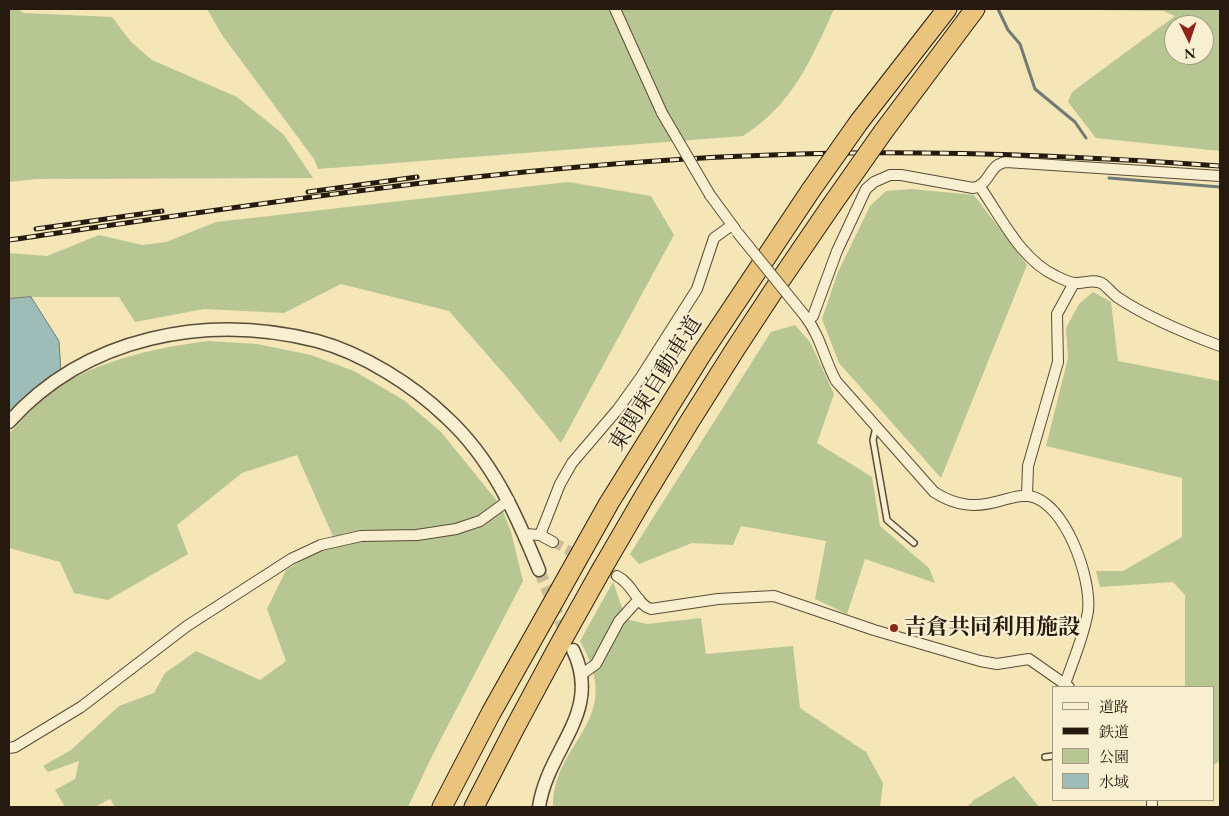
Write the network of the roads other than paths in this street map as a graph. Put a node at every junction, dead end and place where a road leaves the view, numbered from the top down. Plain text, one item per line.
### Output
1 (616, 9) edge
2 (947, 9) edge
3 (975, 9) edge
4 (1220, 176) edge
5 (980, 187) junction
6 (735, 229) junction
7 (1074, 283) junction
8 (806, 318) junction
9 (1220, 346) edge
10 (9, 422) edge
11 (876, 427) junction
12 (1027, 496) junction
13 (509, 500) junction
14 (524, 534) junction
15 (540, 535) junction
16 (553, 542) tunnel mouth
17 (914, 543) dead end
18 (538, 570) tunnel mouth
19 (617, 576) tunnel mouth
20 (639, 599) junction
21 (573, 650) tunnel mouth
22 (581, 675) junction
23 (1067, 686) edge
24 (9, 748) edge
25 (1052, 756) edge
26 (1045, 758) dead end
27 (442, 807) edge
28 (474, 807) edge
29 (539, 807) edge

1 - 6 street, bridge
2 - 27 highway, 東関東自動車道, bridge
3 - 28 highway, bridge
4 - 5 street
5 - 7 street
5 - 8 street
6 - 8 street, bridge
6 - 15 street
7 - 9 street
7 - 12 street
8 - 11 street
10 - 13 street
11 - 12 street
11 - 17 lane
12 - 23 street
13 - 14 street
13 - 24 street
14 - 15 street
14 - 18 street
15 - 16 street
19 - 20 street
20 - 22 street
20 - 23 street
21 - 22 street
22 - 29 street
25 - 26 lane

